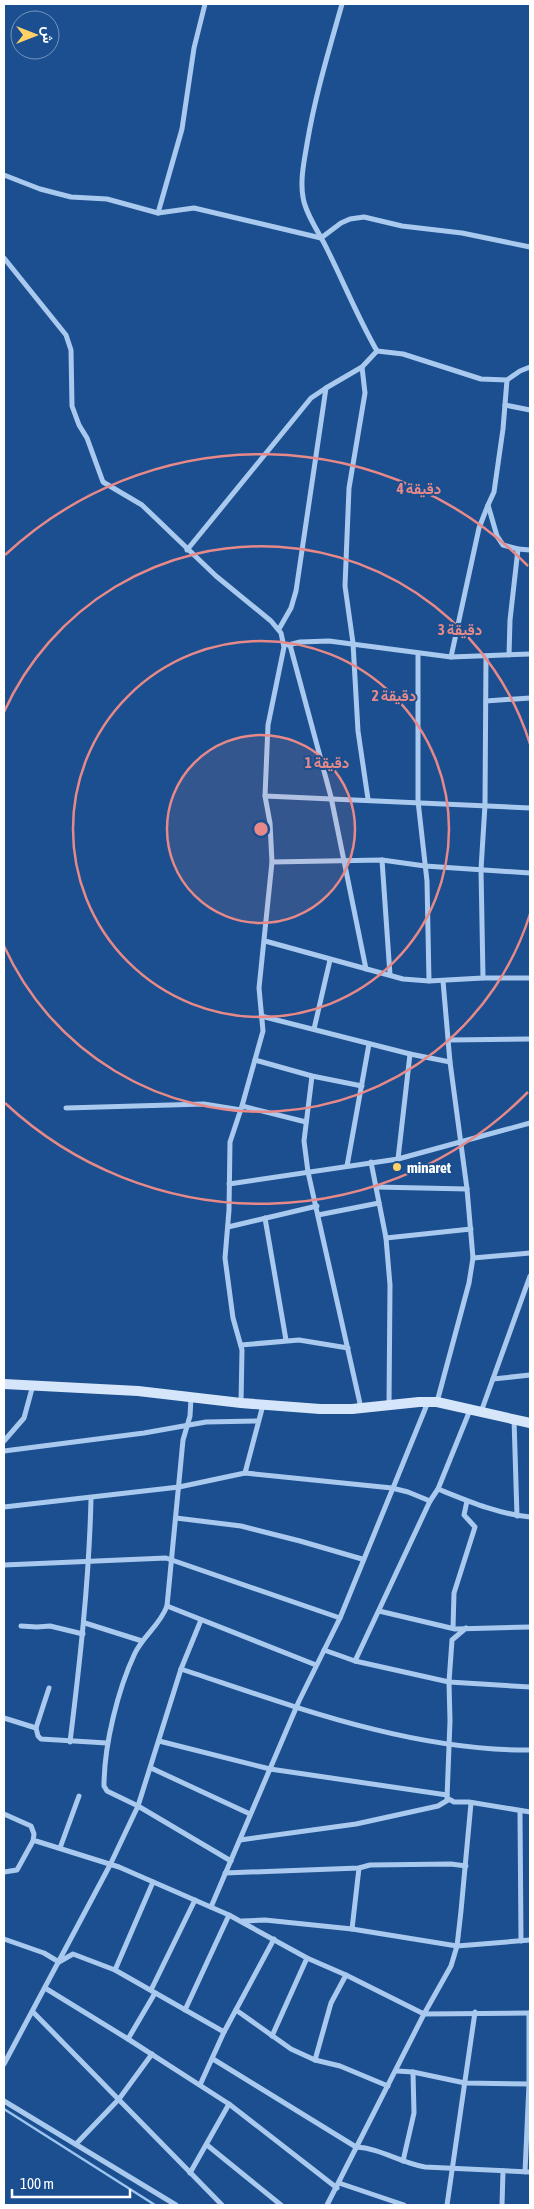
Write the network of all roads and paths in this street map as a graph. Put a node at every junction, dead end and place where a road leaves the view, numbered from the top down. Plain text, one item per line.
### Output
1 (205, 4) edge
2 (342, 4) edge
3 (4, 175) edge
4 (158, 213) junction
5 (322, 238) junction
6 (530, 247) edge
7 (4, 258) edge
8 (377, 351) junction
9 (362, 367) junction
10 (530, 367) edge
11 (507, 380) junction
12 (326, 388) junction
13 (505, 405) junction
14 (530, 410) edge
15 (488, 505) junction
16 (518, 549) junction
17 (187, 550) junction
18 (530, 550) edge
19 (279, 629) junction
20 (353, 644) junction
21 (287, 646) junction
22 (418, 654) junction
23 (509, 654) junction
24 (530, 654) edge
25 (451, 657) junction
26 (486, 657) junction
27 (530, 698) edge
28 (486, 701) junction
29 (265, 796) junction
30 (331, 797) junction
31 (368, 799) junction
32 (418, 801) junction
33 (485, 806) junction
34 (530, 808) edge
35 (382, 860) junction
36 (344, 861) junction
37 (272, 862) junction
38 (425, 866) junction
39 (481, 869) junction
40 (530, 872) edge
41 (265, 941) junction
42 (330, 960) junction
43 (366, 969) junction
44 (390, 975) junction
45 (483, 978) junction
46 (530, 978) edge
47 (429, 981) junction
48 (443, 981) junction
49 (262, 1016) junction
50 (314, 1029) junction
51 (530, 1039) edge
52 (448, 1040) junction
53 (369, 1044) junction
54 (410, 1054) junction
55 (255, 1060) junction
56 (450, 1062) junction
57 (312, 1076) junction
58 (362, 1086) junction
59 (66, 1108) dead end
60 (242, 1108) junction
61 (306, 1122) junction
62 (530, 1124) edge
63 (461, 1141) junction
64 (398, 1159) junction
65 (371, 1162) junction
66 (347, 1166) junction
67 (308, 1172) junction
68 (229, 1184) junction
69 (376, 1187) junction
70 (468, 1189) junction
71 (380, 1203) junction
72 (316, 1206) junction
73 (318, 1215) junction
74 (265, 1218) junction
75 (228, 1227) junction
76 (471, 1230) junction
77 (386, 1238) junction
78 (530, 1253) edge
79 (473, 1258) junction
80 (530, 1276) edge
81 (286, 1340) junction
82 (241, 1345) junction
83 (348, 1348) junction
84 (530, 1375) edge
85 (493, 1379) junction
86 (4, 1384) edge
87 (32, 1385) junction
88 (191, 1397) junction
89 (433, 1402) junction
90 (241, 1403) junction
91 (263, 1405) junction
92 (389, 1405) junction
93 (361, 1408) junction
94 (470, 1410) junction
95 (481, 1412) junction
96 (514, 1419) junction
97 (258, 1421) junction
98 (530, 1423) edge
99 (186, 1425) junction
100 (4, 1441) edge
101 (4, 1451) edge
102 (245, 1473) junction
103 (179, 1487) junction
104 (392, 1488) junction
105 (438, 1489) junction
106 (90, 1498) junction
107 (467, 1500) junction
108 (430, 1501) junction
109 (4, 1507) edge
110 (517, 1516) junction
111 (530, 1517) edge
112 (176, 1518) junction
113 (172, 1559) junction
114 (362, 1559) junction
115 (90, 1560) junction
116 (4, 1565) edge
117 (167, 1606) junction
118 (379, 1611) junction
119 (340, 1618) junction
120 (201, 1620) junction
121 (85, 1623) junction
122 (21, 1626) dead end
123 (530, 1626) edge
124 (453, 1628) junction
125 (466, 1628) junction
126 (83, 1634) junction
127 (142, 1640) junction
128 (324, 1650) junction
129 (355, 1661) junction
130 (316, 1665) junction
131 (181, 1669) junction
132 (449, 1682) junction
133 (530, 1687) edge
134 (49, 1688) dead end
135 (296, 1707) junction
136 (4, 1718) edge
137 (36, 1728) junction
138 (159, 1741) junction
139 (70, 1742) junction
140 (107, 1743) junction
141 (449, 1744) junction
142 (530, 1750) edge
143 (151, 1768) junction
144 (270, 1769) junction
145 (79, 1796) dead end
146 (448, 1798) junction
147 (471, 1803) junction
148 (138, 1806) junction
149 (520, 1812) junction
150 (530, 1812) edge
151 (4, 1814) edge
152 (250, 1814) junction
153 (240, 1840) junction
154 (33, 1841) junction
155 (60, 1848) junction
156 (231, 1860) junction
157 (110, 1865) junction
158 (466, 1866) junction
159 (359, 1868) junction
160 (4, 1872) edge
161 (225, 1873) junction
162 (153, 1882) junction
163 (195, 1900) junction
164 (211, 1907) junction
165 (229, 1915) junction
166 (242, 1921) junction
167 (352, 1929) junction
168 (4, 1939) edge
169 (274, 1939) junction
170 (530, 1940) edge
171 (521, 1941) junction
172 (457, 1946) junction
173 (307, 1958) junction
174 (59, 1962) junction
175 (115, 1970) junction
176 (346, 1975) junction
177 (45, 1988) junction
178 (153, 1991) junction
179 (185, 2010) junction
180 (236, 2010) junction
181 (33, 2012) junction
182 (475, 2012) junction
183 (530, 2013) edge
184 (424, 2014) junction
185 (224, 2032) junction
186 (272, 2036) junction
187 (128, 2039) junction
188 (152, 2054) junction
189 (213, 2059) junction
190 (315, 2060) junction
191 (4, 2064) edge
192 (397, 2071) junction
193 (413, 2072) junction
194 (465, 2083) junction
195 (530, 2084) edge
196 (200, 2085) junction
197 (388, 2086) junction
198 (119, 2100) junction
199 (4, 2101) edge
200 (229, 2104) junction
201 (76, 2144) junction
202 (207, 2146) junction
203 (356, 2147) junction
204 (403, 2161) junction
205 (452, 2167) junction
206 (503, 2171) junction
207 (527, 2172) edge
208 (190, 2173) junction
209 (338, 2186) junction
210 (176, 2205) edge
211 (222, 2205) edge
212 (281, 2205) edge
213 (328, 2205) edge
214 (404, 2205) edge
215 (446, 2205) edge
216 (502, 2205) edge

1 - 4 street
2 - 5 street
3 - 4 street
4 - 5 street
5 - 6 street
5 - 8 street
7 - 17 street
8 - 9 street
8 - 11 street
9 - 12 street
9 - 20 street
10 - 11 street
11 - 13 street
12 - 17 street
12 - 19 street
13 - 14 street
13 - 15 street
15 - 16 street
15 - 25 street
16 - 18 street
16 - 23 street
17 - 19 street
19 - 21 street
20 - 21 street
20 - 22 street
20 - 31 street
21 - 29 street
21 - 30 street
22 - 25 street
22 - 32 street
23 - 24 street
23 - 26 street
25 - 26 street
26 - 28 street
27 - 28 street
28 - 33 street
29 - 30 street
29 - 37 street
30 - 31 street
30 - 36 street
31 - 32 street
32 - 33 street
32 - 38 street
33 - 34 street
33 - 39 street
35 - 36 street
35 - 38 street
35 - 44 street
36 - 37 street
36 - 43 street
37 - 41 street
38 - 39 street
38 - 47 street
39 - 40 street
39 - 45 street
41 - 42 street
41 - 49 street
42 - 43 street
42 - 50 street
43 - 44 street
44 - 47 street
45 - 46 street
45 - 48 street
47 - 48 street
48 - 52 street
49 - 50 street
49 - 55 street
50 - 53 street
51 - 52 street
52 - 56 street
53 - 54 street
53 - 58 street
54 - 56 street
54 - 64 street
55 - 57 street
55 - 60 street
56 - 63 street
57 - 58 street
57 - 61 street
58 - 66 street
59 - 60 street
60 - 61 street
60 - 68 street
61 - 67 street
62 - 63 street
63 - 64 street
63 - 70 street
64 - 65 street
65 - 66 street
65 - 69 street
66 - 67 street
67 - 68 street
67 - 72 street
68 - 75 street
69 - 70 street
69 - 71 street
70 - 76 street
71 - 73 street
71 - 77 street
72 - 73 street
72 - 74 street
73 - 83 street
74 - 75 street
74 - 81 street
75 - 82 street
76 - 77 street
76 - 79 street
77 - 92 street
78 - 79 street
79 - 89 street
80 - 85 street
81 - 82 street
81 - 83 street
82 - 90 street
83 - 93 street
84 - 85 street
85 - 95 street
86 - 87 street
87 - 88 street
87 - 100 street
88 - 90 street
88 - 99 street
89 - 92 street
89 - 94 street
89 - 104 street
90 - 91 street
91 - 93 street
91 - 97 street
92 - 93 street
94 - 95 street
94 - 105 street
95 - 96 street
96 - 98 street
96 - 110 street
97 - 99 street
97 - 102 street
99 - 101 street
99 - 103 street
102 - 103 street
102 - 104 street
103 - 106 street
103 - 112 street
104 - 108 street
104 - 114 street
105 - 107 street
105 - 108 street
106 - 109 street
106 - 115 street
107 - 110 street
107 - 124 street
108 - 118 street
110 - 111 street
112 - 113 street
112 - 114 street
113 - 115 street
113 - 117 street
113 - 119 street
114 - 119 street
115 - 116 street
115 - 121 street
117 - 120 street
117 - 127 street
118 - 124 street
118 - 129 street
119 - 128 street
120 - 130 street
120 - 131 street
121 - 126 street
121 - 127 street
122 - 126 street
123 - 125 street
124 - 125 street
125 - 132 street
126 - 139 street
127 - 140 street
128 - 129 street
128 - 130 street
129 - 132 street
130 - 135 street
131 - 135 street
131 - 138 street
132 - 133 street
132 - 141 street
134 - 137 street
135 - 141 street
135 - 144 street
136 - 137 street
137 - 139 street
138 - 143 street
138 - 144 street
139 - 140 street
140 - 148 street
141 - 142 street
141 - 146 street
143 - 148 street
143 - 152 street
144 - 146 street
144 - 152 street
145 - 155 street
146 - 147 street
146 - 153 street
147 - 149 street
147 - 158 street
148 - 156 street
148 - 157 street
149 - 150 street
149 - 171 street
151 - 154 street
152 - 153 street
153 - 156 street
154 - 155 street
154 - 160 street
155 - 157 street
156 - 161 street
157 - 162 street
157 - 174 street
158 - 159 street
158 - 172 street
159 - 161 street
159 - 167 street
161 - 164 street
162 - 163 street
162 - 175 street
163 - 164 street
163 - 178 street
164 - 165 street
165 - 166 street
165 - 179 street
166 - 167 street
166 - 169 street
167 - 172 street
168 - 174 street
169 - 173 street
169 - 180 street
170 - 171 street
171 - 172 street
172 - 184 street
173 - 176 street
173 - 186 street
174 - 175 street
174 - 177 street
175 - 178 street
176 - 184 street
176 - 190 street
177 - 181 street
177 - 187 street
178 - 179 street
178 - 187 street
179 - 185 street
180 - 185 street
180 - 186 street
181 - 191 street
181 - 198 street
182 - 183 street
182 - 184 street
182 - 194 street
183 - 195 street
184 - 192 street
185 - 189 street
186 - 190 street
187 - 188 street
188 - 196 street
188 - 198 street
189 - 196 street
189 - 203 street
190 - 197 street
192 - 193 street
192 - 197 street
193 - 194 street
193 - 204 street
194 - 195 street
194 - 205 street
195 - 207 street
196 - 200 street
197 - 203 street
198 - 201 street
198 - 208 street
199 - 201 street
200 - 202 street
200 - 209 street
201 - 210 street
202 - 208 street
202 - 212 street
203 - 204 street
203 - 209 street
204 - 205 street
205 - 206 street
205 - 215 street
206 - 207 street
206 - 216 street
208 - 211 street
209 - 213 street
209 - 214 street

